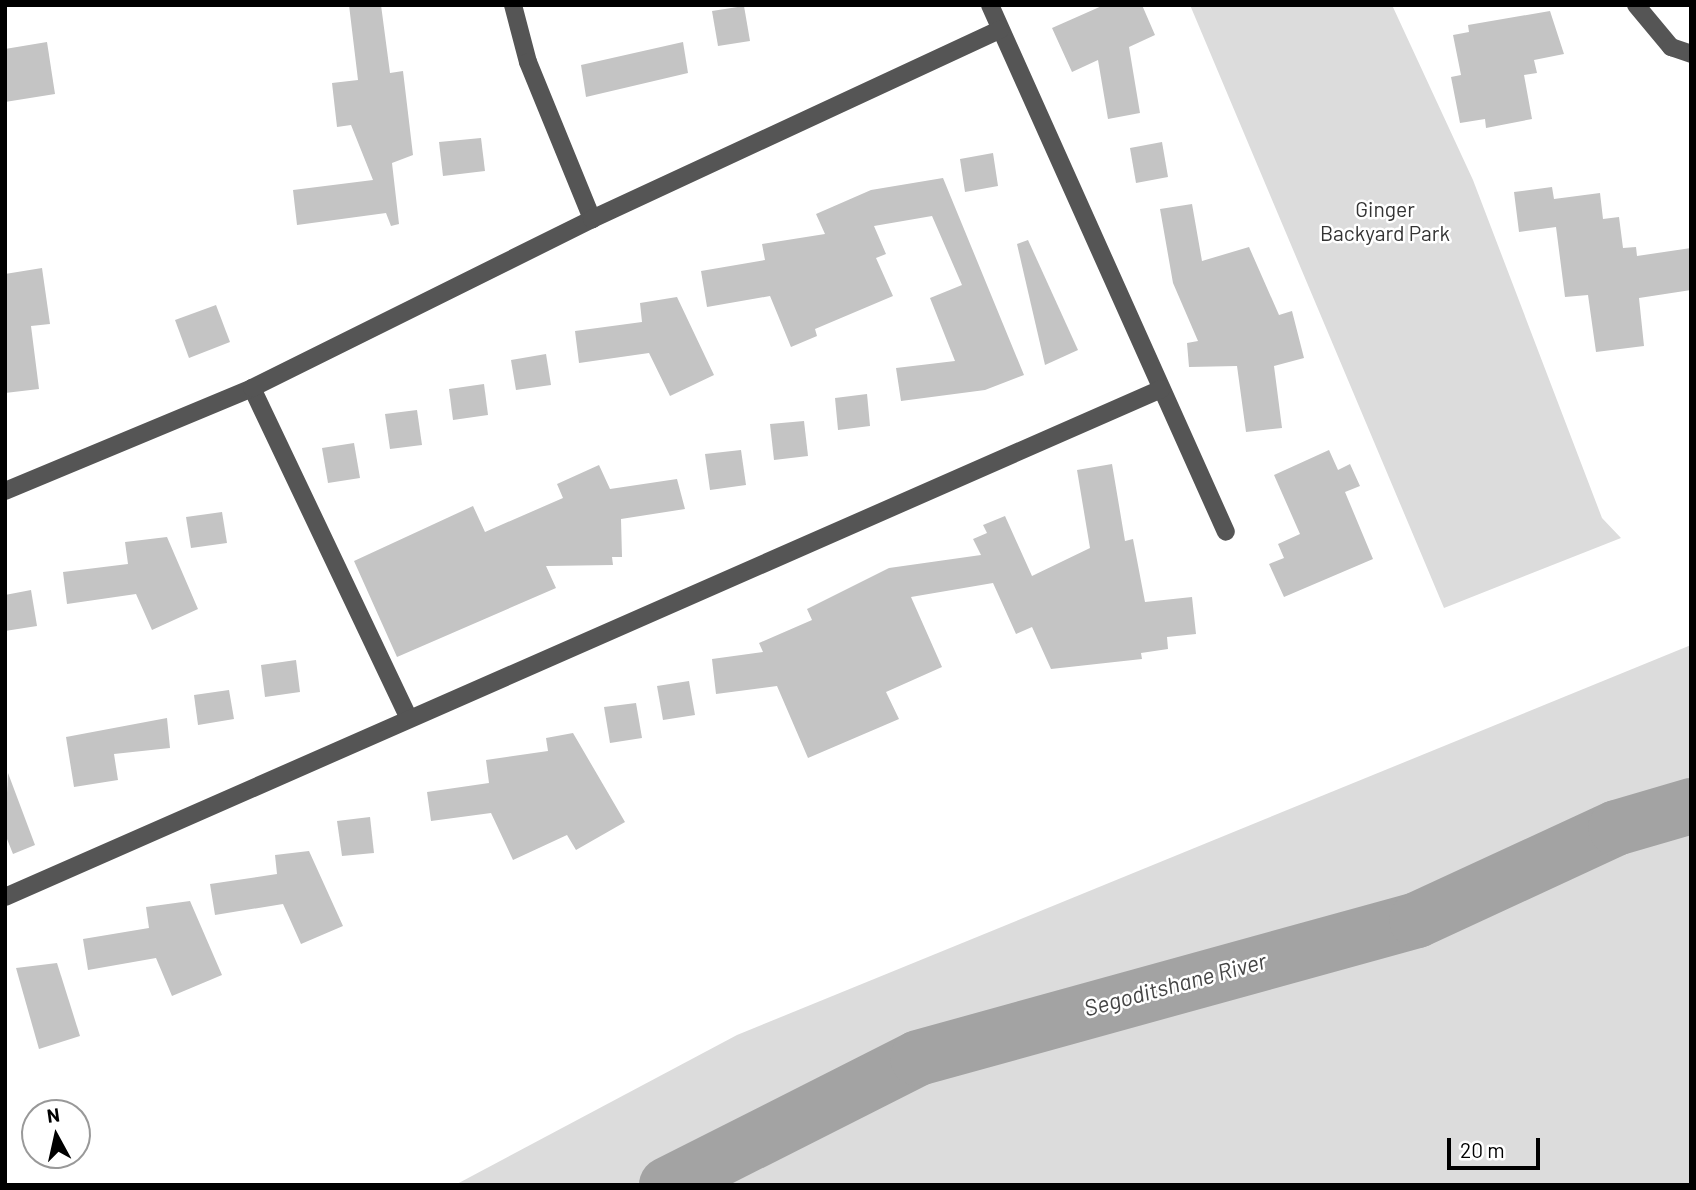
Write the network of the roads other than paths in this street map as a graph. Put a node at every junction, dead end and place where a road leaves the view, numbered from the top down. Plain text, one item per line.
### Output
1 (513, 5) edge
2 (990, 5) edge
3 (1636, 5) edge
4 (1000, 30) junction
5 (1691, 54) edge
6 (592, 219) junction
7 (252, 388) junction
8 (1161, 389) junction
9 (5, 491) edge
10 (1226, 532) dead end
11 (409, 719) junction
12 (5, 897) edge

1 - 6 street
2 - 4 street
3 - 5 street
4 - 6 street
4 - 8 street
6 - 7 street
7 - 9 street
7 - 11 street
8 - 10 street
8 - 11 street
11 - 12 street

